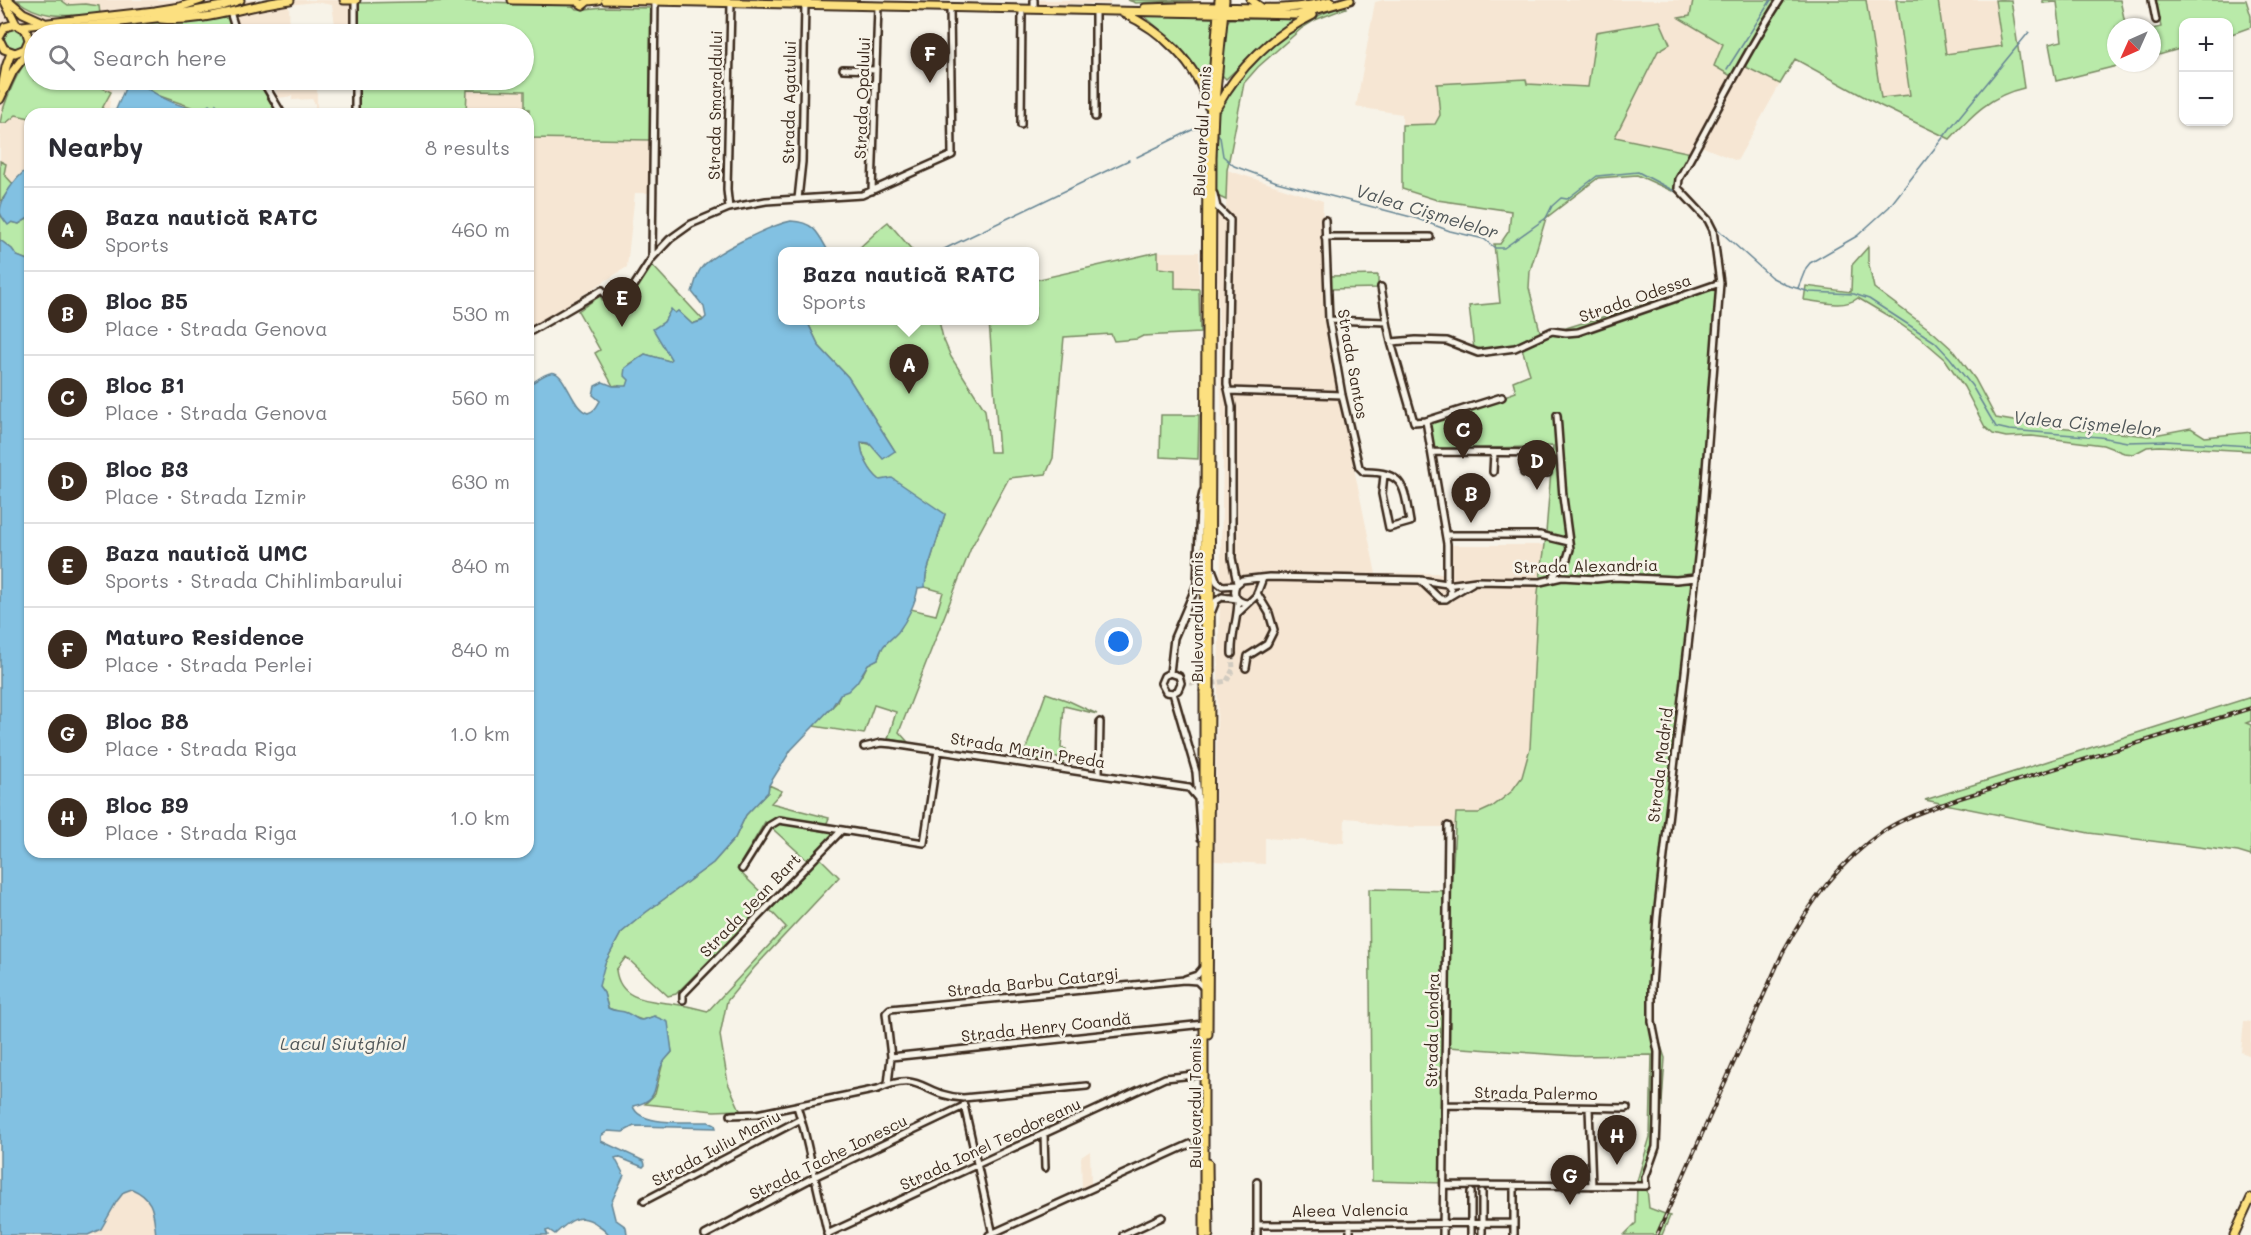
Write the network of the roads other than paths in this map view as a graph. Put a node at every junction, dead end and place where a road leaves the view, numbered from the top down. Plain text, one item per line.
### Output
1 (6, 0) edge
2 (201, 0) edge
3 (240, 0) edge
4 (290, 0) edge
5 (344, 0) edge
6 (356, 0) edge
7 (512, 0) edge
8 (598, 0) edge
9 (605, 0) edge
10 (695, 0) edge
11 (1195, 0) edge
12 (1251, 0) edge
13 (1350, 0) edge
14 (1780, 0) edge
15 (2152, 0) edge
16 (656, 1) edge
17 (582, 2) edge
18 (843, 2) edge
19 (1336, 2) edge
20 (731, 3) junction
21 (1034, 3) edge
22 (804, 4) junction
23 (878, 6) junction
24 (1185, 6) junction
25 (1221, 7) edge
26 (950, 8) junction
27 (1264, 9) junction
28 (1022, 10) junction
29 (1095, 11) junction
30 (230, 12) junction
31 (1121, 12) junction
32 (156, 18) junction
33 (2155, 18) edge
34 (120, 19) junction
35 (0, 20) edge
36 (95, 22) junction
37 (45, 23) junction
38 (32, 24) edge
39 (88, 24) edge
40 (234, 24) edge
41 (355, 24) edge
42 (19, 25) junction
43 (24, 25) edge
44 (24, 29) edge
45 (1, 41) edge
46 (24, 50) edge
47 (11, 53) junction
48 (24, 54) edge
49 (843, 69) dead end
50 (876, 70) junction
51 (268, 90) edge
52 (355, 90) edge
53 (0, 99) edge
54 (278, 108) edge
55 (355, 108) edge
56 (1211, 112) junction
57 (1095, 117) dead end
58 (1021, 125) dead end
59 (1213, 189) junction
60 (873, 191) junction
61 (798, 199) junction
62 (729, 208) junction
63 (1325, 220) dead end
64 (1325, 237) junction
65 (1430, 237) dead end
66 (651, 258) junction
67 (1720, 283) junction
68 (1381, 287) dead end
69 (612, 300) junction
70 (616, 307) dead end
71 (1329, 320) junction
72 (1387, 322) junction
73 (534, 330) edge
74 (1391, 342) junction
75 (1229, 391) junction
76 (1342, 395) junction
77 (1502, 397) dead end
78 (1557, 415) dead end
79 (1426, 421) junction
80 (1432, 452) junction
81 (1494, 453) junction
82 (1493, 472) dead end
83 (1524, 473) dead end
84 (1384, 475) junction
85 (1205, 484) junction
86 (1446, 535) junction
87 (1569, 542) junction
88 (1211, 567) junction
89 (1234, 570) junction
90 (1263, 578) junction
91 (1551, 578) junction
92 (1696, 578) junction
93 (1247, 580) junction
94 (1420, 580) junction
95 (1476, 580) junction
96 (1236, 584) junction
97 (1445, 584) junction
98 (1257, 591) junction
99 (1434, 592) junction
100 (1450, 596) junction
101 (1238, 600) junction
102 (1249, 602) junction
103 (1264, 608) junction
104 (1238, 613) junction
105 (1211, 615) junction
106 (1232, 654) tunnel mouth
107 (1246, 668) dead end
108 (1207, 670) junction
109 (1170, 673) junction
110 (1181, 683) junction
111 (1190, 683) tunnel mouth
112 (1207, 692) junction
113 (1173, 693) junction
114 (1100, 722) dead end
115 (864, 747) dead end
116 (938, 750) junction
117 (1099, 774) junction
118 (1197, 780) junction
119 (1189, 788) junction
120 (1199, 800) junction
121 (1448, 826) dead end
122 (841, 831) junction
123 (1203, 858) junction
124 (742, 869) dead end
125 (1203, 968) junction
126 (1184, 980) junction
127 (1203, 987) junction
128 (683, 1000) dead end
129 (1204, 1024) junction
130 (891, 1058) junction
131 (1204, 1074) junction
132 (888, 1084) junction
133 (1087, 1086) dead end
134 (963, 1098) junction
135 (1445, 1105) junction
136 (797, 1106) junction
137 (964, 1106) junction
138 (1589, 1108) junction
139 (1627, 1108) dead end
140 (731, 1115) dead end
141 (801, 1119) junction
142 (1044, 1134) junction
143 (1190, 1144) dead end
144 (977, 1165) junction
145 (1045, 1168) dead end
146 (815, 1177) junction
147 (1257, 1182) dead end
148 (1444, 1185) junction
149 (1514, 1186) junction
150 (1592, 1186) junction
151 (1471, 1192) dead end
152 (1482, 1192) dead end
153 (2251, 1198) edge
154 (644, 1201) dead end
155 (1162, 1217) dead end
156 (1443, 1223) junction
157 (1471, 1223) junction
158 (1482, 1223) junction
159 (1514, 1223) junction
160 (1350, 1224) junction
161 (1257, 1225) junction
162 (827, 1234) edge
163 (991, 1234) edge
164 (705, 1235) edge
165 (1122, 1235) edge
166 (1204, 1235) edge
167 (1209, 1235) edge
168 (1257, 1235) edge
169 (1350, 1235) edge
170 (1443, 1235) edge
171 (1471, 1235) edge
172 (1482, 1235) edge
173 (1514, 1235) edge
174 (2234, 1235) edge

1 - 37 main road
1 - 42 main road
2 - 34 main road
3 - 32 main road
4 - 30 main road
5 - 6 main road
6 - 41 street
7 - 17 main road
8 - 17 main road
9 - 16 main road
10 - 18 main road
11 - 24 main road
12 - 27 main road
13 - 19 main road
14 - 67 street, Strada Madrid
15 - 33 street
16 - 20 main road
16 - 66 street
18 - 21 main road
19 - 25 main road
19 - 27 main road
19 - 56 main road
20 - 22 main road
20 - 62 street, Strada Smaraldului
21 - 24 main road
22 - 23 main road
22 - 61 street, Strada Agatului
23 - 26 main road
23 - 50 street, Strada Opalului
24 - 25 main road
25 - 27 main road
25 - 31 main road
25 - 56 main road, Bulevardul Tomis
26 - 28 main road
26 - 60 street
28 - 29 main road
28 - 58 street
29 - 31 main road
29 - 57 street
30 - 32 main road
30 - 40 street
31 - 56 main road
32 - 34 main road
34 - 36 main road
35 - 45 main road
36 - 37 main road
36 - 39 main road
37 - 38 main road
42 - 43 main road
42 - 44 main road
42 - 45 main road
45 - 47 main road
46 - 47 main road
47 - 53 main road
48 - 53 main road
49 - 50 street
50 - 60 street, Strada Opalului
51 - 54 street
52 - 55 street
56 - 59 main road, Bulevardul Tomis
56 - 85 main road, Bulevardul Tomis
59 - 75 street
59 - 88 main road, Bulevardul Tomis
60 - 61 street
61 - 62 street
62 - 66 street
63 - 64 street, Strada Santos
64 - 65 street
64 - 71 street, Strada Santos
66 - 69 street
67 - 74 street, Strada Odessa
67 - 92 street, Strada Madrid
68 - 72 street
69 - 70 street
69 - 73 street
71 - 72 street
71 - 76 street, Strada Santos
72 - 74 street
74 - 79 street
75 - 76 street
75 - 89 street
76 - 84 street, Strada Santos
77 - 79 street
78 - 87 street
79 - 80 street
80 - 81 street
80 - 86 street
81 - 82 street
81 - 83 street
84 - 84 street
85 - 108 main road, Bulevardul Tomis
85 - 109 street
86 - 87 street
86 - 97 street
87 - 91 street
88 - 96 street
88 - 105 main road, Bulevardul Tomis
89 - 93 street
89 - 96 street
90 - 93 street, Strada Alexandria
90 - 94 street, Strada Alexandria
90 - 98 street
91 - 92 street, Strada Alexandria
91 - 95 street, Strada Alexandria
92 - 150 street, Strada Madrid
93 - 96 street
93 - 98 street
94 - 97 street, Strada Alexandria
94 - 99 street
95 - 97 street, Strada Alexandria
95 - 100 street
96 - 101 street
97 - 99 street
97 - 100 street
98 - 102 street
98 - 103 street
99 - 100 street
101 - 102 street
101 - 104 street
101 - 105 street
102 - 103 street
102 - 104 street
103 - 107 street
104 - 106 street
105 - 108 main road, Bulevardul Tomis
108 - 112 main road, Bulevardul Tomis, bridge
109 - 110 street
109 - 113 street
110 - 111 street
110 - 113 street
112 - 123 main road, Bulevardul Tomis
112 - 167 main road, Bulevardul Tomis
113 - 118 street
114 - 117 street
115 - 116 street, Strada Marin Preda
116 - 117 street, Strada Marin Preda
116 - 122 street
117 - 119 street, Strada Marin Preda
118 - 119 street
118 - 120 street
119 - 120 street
120 - 123 street
121 - 135 street, Strada Londra
122 - 124 street
122 - 128 street, Strada Jean Bart
123 - 125 main road, Bulevardul Tomis
125 - 126 street, Strada Barbu Catargi
125 - 127 main road, Bulevardul Tomis
126 - 127 street, Strada Barbu Catargi
126 - 130 street, Strada Barbu Catargi
127 - 129 main road, Bulevardul Tomis
129 - 130 street, Strada Henry Coandă
129 - 131 main road, Bulevardul Tomis
130 - 132 street
131 - 142 street, Strada Ionel Teodoreanu
131 - 166 main road, Bulevardul Tomis
132 - 134 street, Strada Iuliu Maniu
132 - 136 street, Strada Iuliu Maniu
133 - 134 street, Strada Iuliu Maniu
134 - 137 street
135 - 138 street, Strada Palermo
135 - 148 street, Strada Londra
136 - 140 street
136 - 141 street
137 - 144 street
137 - 146 street, Strada Tache Ionescu
138 - 139 street, Strada Palermo
138 - 150 street
141 - 146 street
141 - 154 street, Strada Iuliu Maniu
142 - 144 street, Strada Ionel Teodoreanu
142 - 145 street
143 - 163 street
144 - 162 street, Strada Ionel Teodoreanu
144 - 163 street
146 - 162 street
146 - 164 street, Strada Tache Ionescu
147 - 161 street
148 - 149 street
148 - 156 street, Strada Londra
149 - 150 street
149 - 159 street
151 - 157 street
152 - 158 street
153 - 174 main road
155 - 165 street
156 - 157 street, Aleea Valencia
156 - 160 street, Aleea Valencia
156 - 170 street, Strada Londra
157 - 158 street, Aleea Valencia
157 - 171 street
158 - 159 street, Aleea Valencia
158 - 172 street
159 - 173 street
160 - 161 street, Aleea Valencia
160 - 169 street
161 - 168 street

